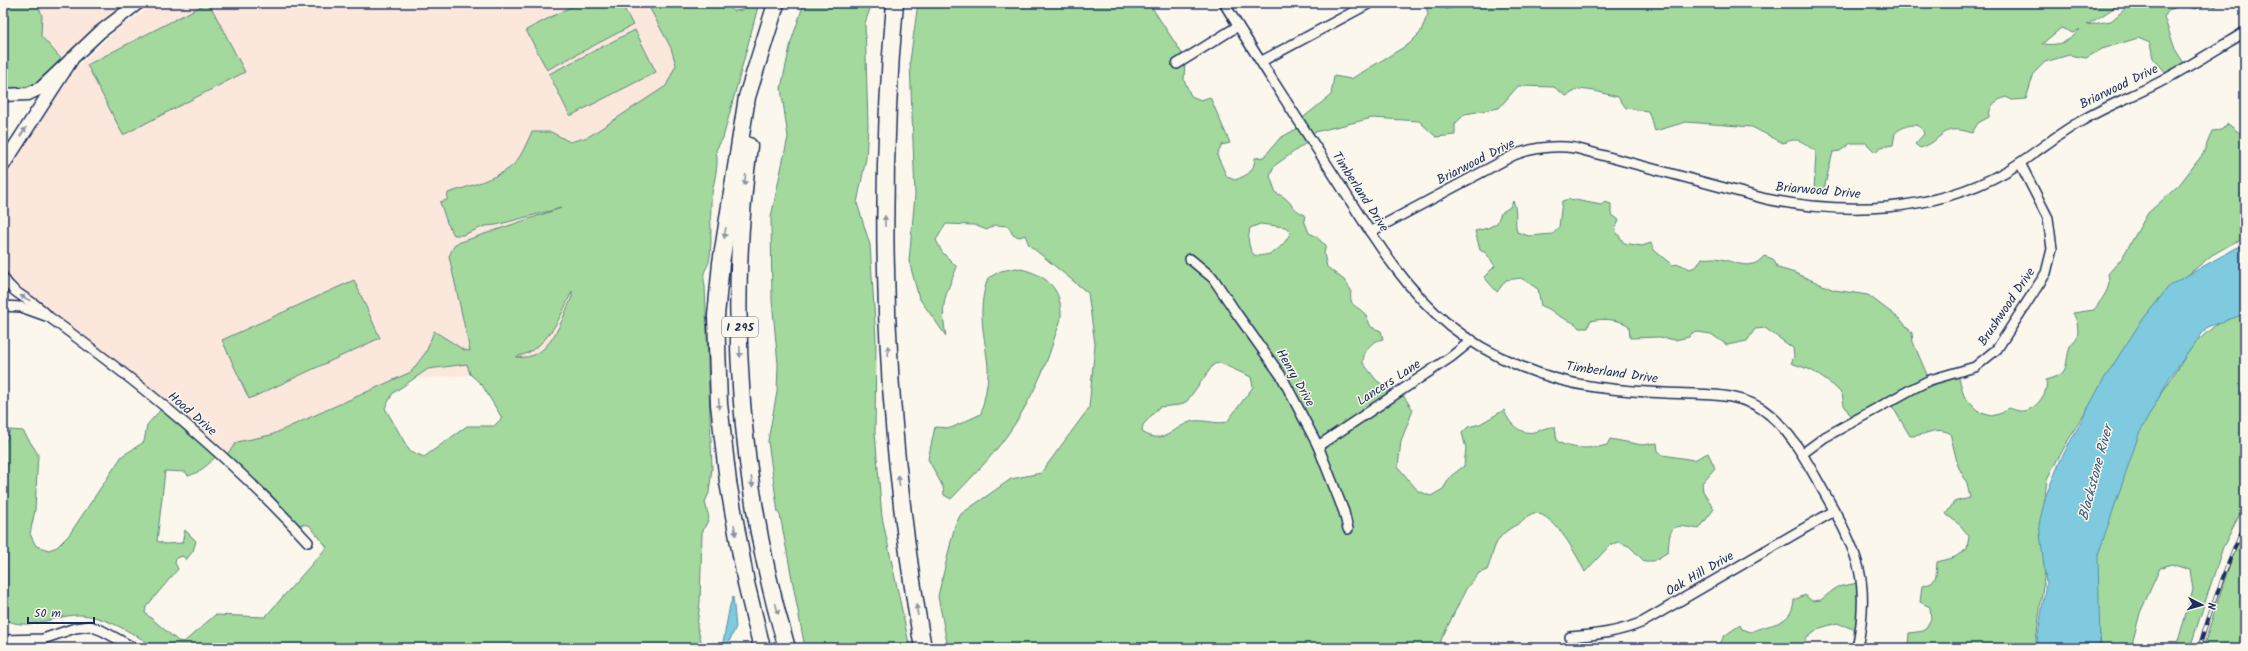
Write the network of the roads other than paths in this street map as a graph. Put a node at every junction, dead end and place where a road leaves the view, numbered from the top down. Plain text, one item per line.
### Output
1 (138, 3) edge
2 (895, 3) edge
3 (1224, 3) edge
4 (1370, 3) edge
5 (776, 4) edge
6 (1238, 26) junction
7 (2245, 32) edge
8 (71, 60) junction
9 (1262, 61) junction
10 (1177, 64) dead end
11 (3, 95) edge
12 (2020, 163) junction
13 (3, 165) edge
14 (1370, 232) junction
15 (1190, 259) dead end
16 (3, 277) edge
17 (3, 306) edge
18 (49, 317) junction
19 (1472, 340) junction
20 (1318, 446) junction
21 (1802, 454) junction
22 (1834, 511) junction
23 (1348, 529) dead end
24 (308, 542) dead end
25 (1570, 637) dead end
26 (3, 640) edge
27 (134, 648) edge
28 (762, 648) edge
29 (787, 648) edge
30 (923, 648) edge
31 (1857, 648) edge

1 - 8 main road
30 -> 2 highway
3 - 6 street, Timberland Drive
4 - 9 street
5 -> 28 highway
5 -> 29 highway, I 295
6 - 9 street, Timberland Drive
6 - 10 street
7 - 12 street, Briarwood Drive
8 - 11 main road
13 -> 8 main road
9 - 14 street, Timberland Drive
12 - 14 street, Briarwood Drive
12 - 21 street, Brushwood Drive
14 - 19 street, Timberland Drive
15 - 20 street, Henry Drive
18 -> 16 street, Hood Drive
17 - 18 street, Hood Drive
18 - 24 street, Hood Drive
19 - 20 street, Lancers Lane
19 - 21 street, Timberland Drive
20 - 23 street, Henry Drive
21 - 22 street, Timberland Drive
22 - 25 street, Oak Hill Drive
22 - 31 street, Timberland Drive
26 - 27 street

